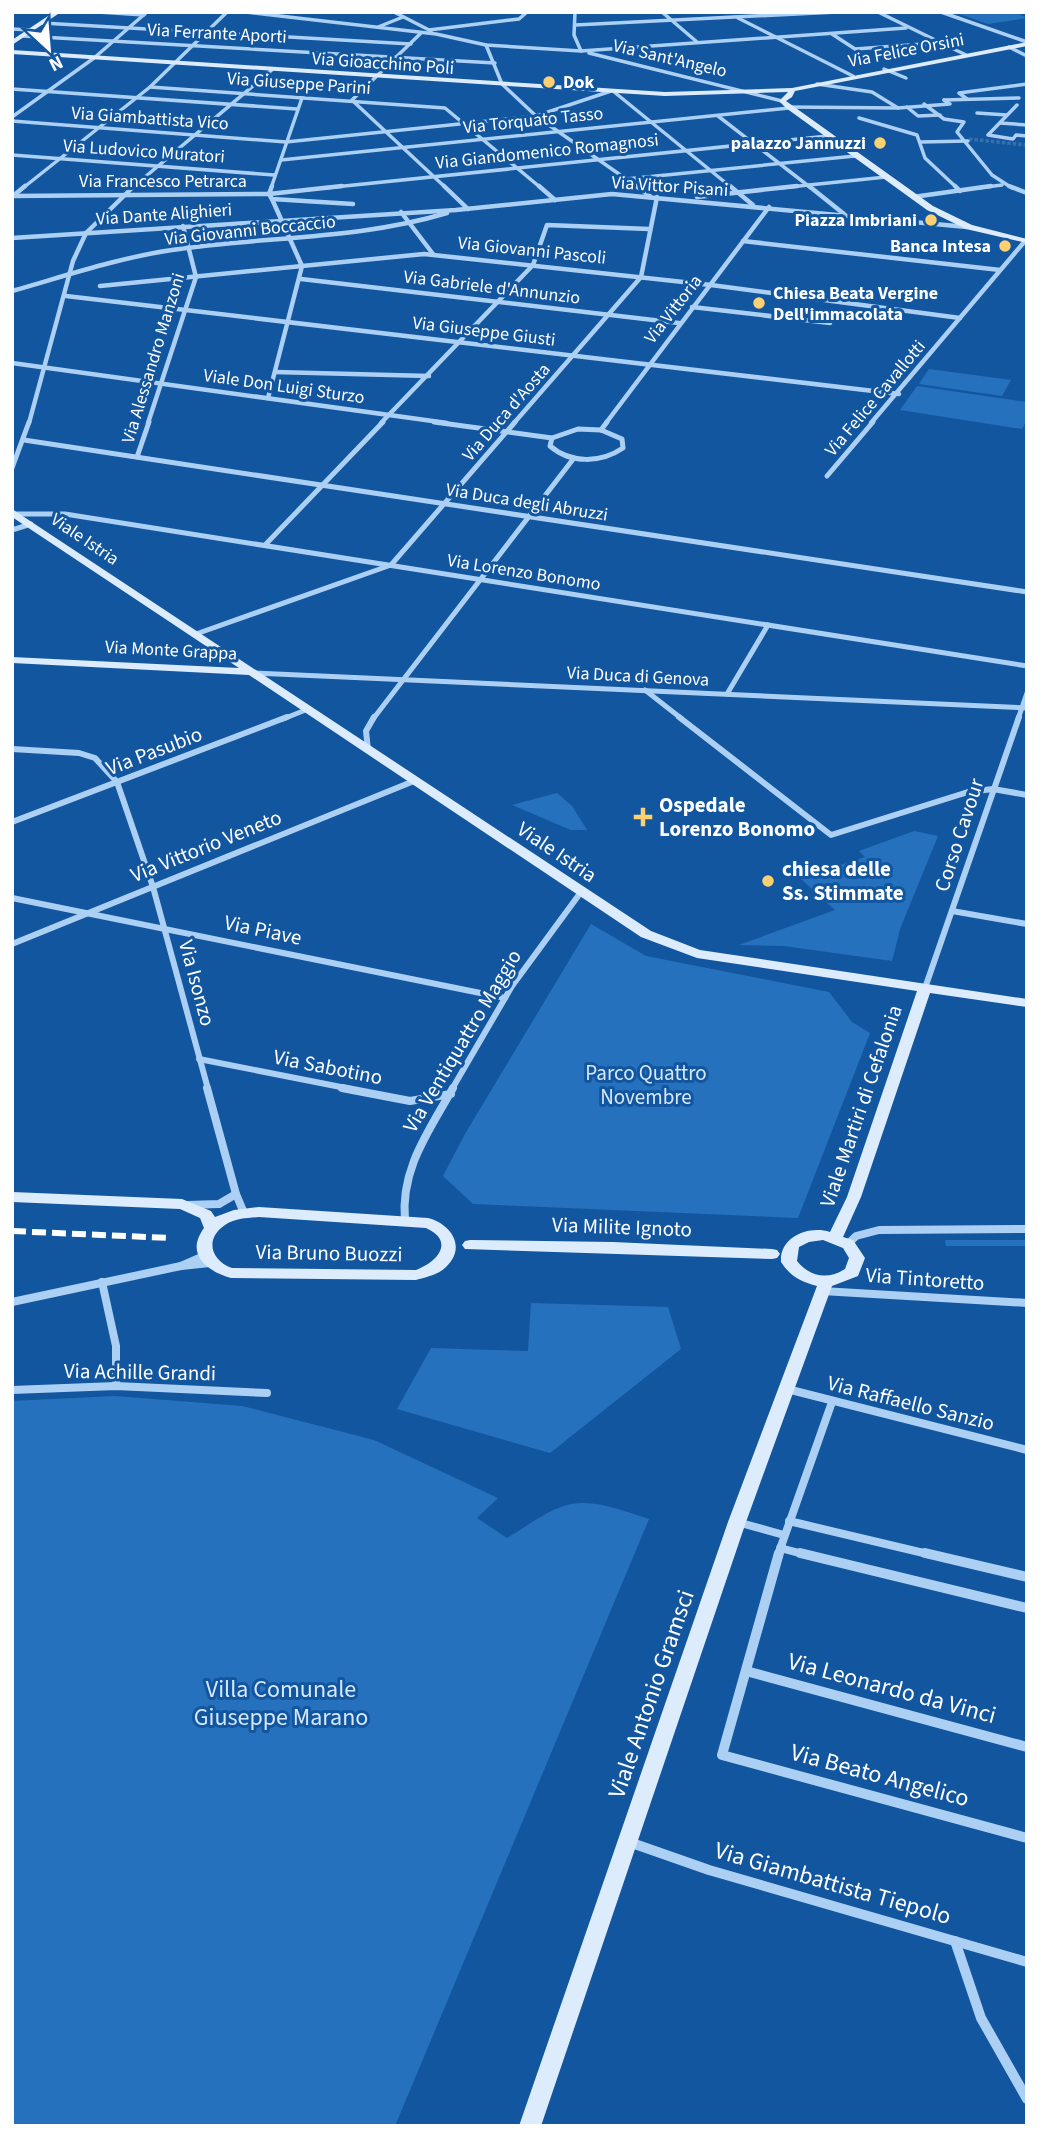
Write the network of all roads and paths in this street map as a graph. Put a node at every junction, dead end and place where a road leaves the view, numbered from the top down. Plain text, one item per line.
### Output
1 (58, 12) edge
2 (98, 12) edge
3 (227, 12) edge
4 (246, 12) edge
5 (394, 12) edge
6 (527, 12) edge
7 (575, 12) edge
8 (662, 12) edge
9 (723, 12) edge
10 (837, 12) edge
11 (878, 12) edge
12 (941, 12) edge
13 (145, 14) edge
14 (404, 17) junction
15 (729, 17) junction
16 (736, 17) junction
17 (671, 20) junction
18 (42, 23) junction
19 (575, 24) junction
20 (377, 27) junction
21 (130, 28) junction
22 (906, 28) junction
23 (12, 29) edge
24 (32, 30) junction
25 (429, 30) junction
26 (208, 32) junction
27 (421, 33) junction
28 (832, 33) junction
29 (436, 34) junction
30 (23, 36) junction
31 (777, 37) junction
32 (114, 41) junction
33 (12, 43) edge
34 (698, 43) junction
35 (937, 43) junction
36 (1027, 43) edge
37 (411, 44) junction
38 (486, 45) junction
39 (194, 46) junction
40 (1009, 47) junction
41 (582, 51) junction
42 (12, 52) edge
43 (966, 55) junction
44 (1027, 56) edge
45 (397, 57) junction
46 (94, 58) junction
47 (177, 63) junction
48 (495, 63) junction
49 (273, 69) junction
50 (884, 69) junction
51 (378, 76) junction
52 (853, 76) junction
53 (906, 78) dead end
54 (1026, 82) edge
55 (817, 84) junction
56 (502, 85) junction
57 (150, 87) junction
58 (12, 89) edge
59 (792, 90) junction
60 (612, 91) junction
61 (753, 91) junction
62 (47, 92) junction
63 (244, 93) junction
64 (137, 98) junction
65 (302, 98) junction
66 (1019, 98) dead end
67 (967, 99) junction
68 (944, 100) junction
69 (352, 101) junction
70 (229, 104) junction
71 (895, 104) junction
72 (924, 104) junction
73 (786, 105) junction
74 (1017, 105) dead end
75 (906, 107) junction
76 (898, 108) junction
77 (297, 109) junction
78 (977, 113) dead end
79 (717, 115) junction
80 (1007, 115) junction
81 (536, 116) junction
82 (940, 116) junction
83 (859, 118) dead end
84 (12, 119) edge
85 (651, 122) junction
86 (464, 123) junction
87 (1000, 123) junction
88 (1027, 125) edge
89 (99, 128) junction
90 (385, 132) junction
91 (557, 132) junction
92 (194, 135) junction
93 (828, 136) junction
94 (1027, 136) edge
95 (483, 139) junction
96 (968, 139) junction
97 (286, 142) junction
98 (921, 142) junction
99 (754, 144) junction
100 (402, 148) junction
101 (685, 151) junction
102 (12, 155) edge
103 (855, 156) junction
104 (60, 158) junction
105 (281, 160) junction
106 (600, 160) junction
107 (780, 163) junction
108 (158, 166) junction
109 (518, 168) junction
110 (710, 170) junction
111 (274, 175) junction
112 (434, 177) junction
113 (886, 177) junction
114 (626, 179) junction
115 (808, 185) junction
116 (1002, 185) junction
117 (960, 191) junction
118 (738, 192) junction
119 (1027, 193) edge
120 (124, 195) junction
121 (270, 196) junction
122 (654, 196) junction
123 (12, 197) edge
124 (912, 197) junction
125 (679, 198) junction
126 (555, 200) junction
127 (353, 204) dead end
128 (753, 205) junction
129 (769, 207) junction
130 (468, 209) junction
131 (456, 210) junction
132 (401, 212) junction
133 (845, 214) junction
134 (282, 220) junction
135 (183, 226) junction
136 (410, 226) junction
137 (970, 227) junction
138 (649, 229) junction
139 (86, 233) junction
140 (12, 238) edge
141 (290, 239) junction
142 (743, 241) junction
143 (1026, 241) edge
144 (190, 247) junction
145 (433, 254) junction
146 (533, 265) junction
147 (302, 266) junction
148 (1000, 270) junction
149 (71, 275) junction
150 (196, 277) junction
151 (641, 277) junction
152 (301, 279) junction
153 (711, 285) junction
154 (100, 286) dead end
155 (12, 291) edge
156 (66, 296) junction
157 (499, 302) junction
158 (692, 307) junction
159 (186, 310) junction
160 (608, 315) junction
161 (960, 318) junction
162 (289, 322) junction
163 (679, 323) junction
164 (830, 323) dead end
165 (460, 342) junction
166 (573, 356) junction
167 (12, 363) edge
168 (648, 364) junction
169 (44, 367) junction
170 (275, 372) junction
171 (429, 376) junction
172 (161, 383) junction
173 (899, 394) junction
174 (268, 398) junction
175 (390, 415) junction
176 (601, 430) junction
177 (508, 431) junction
178 (552, 438) junction
179 (23, 440) junction
180 (137, 457) junction
181 (573, 458) junction
182 (12, 468) edge
183 (827, 476) dead end
184 (325, 485) junction
185 (446, 503) junction
186 (14, 513) edge
187 (531, 516) junction
188 (31, 524) junction
189 (12, 530) edge
190 (265, 545) junction
191 (391, 565) junction
192 (481, 579) junction
193 (1027, 592) edge
194 (768, 625) junction
195 (196, 634) junction
196 (209, 642) junction
197 (12, 660) edge
198 (1027, 666) edge
199 (176, 667) junction
200 (12, 669) edge
201 (254, 673) junction
202 (402, 679) junction
203 (645, 690) junction
204 (1027, 693) edge
205 (727, 694) junction
206 (1025, 707) edge
207 (308, 709) junction
208 (12, 750) edge
209 (368, 750) junction
210 (414, 780) junction
211 (117, 782) junction
212 (993, 789) junction
213 (1027, 795) edge
214 (12, 822) edge
215 (153, 887) junction
216 (580, 892) junction
217 (12, 898) edge
218 (953, 911) junction
219 (88, 913) junction
220 (1027, 924) edge
221 (163, 928) junction
222 (12, 944) edge
223 (925, 988) junction
224 (506, 998) junction
225 (1027, 1003) edge
226 (199, 1059) junction
227 (451, 1094) junction
228 (236, 1194) junction
229 (12, 1197) edge
230 (182, 1204) junction
231 (251, 1212) junction
232 (405, 1221) junction
233 (211, 1227) junction
234 (1027, 1230) edge
235 (842, 1241) junction
236 (448, 1246) junction
237 (789, 1256) junction
238 (207, 1259) junction
239 (102, 1282) junction
240 (824, 1286) junction
241 (12, 1303) edge
242 (1027, 1303) edge
243 (116, 1386) junction
244 (787, 1389) junction
245 (12, 1390) edge
246 (267, 1393) dead end
247 (832, 1402) junction
248 (1027, 1450) edge
249 (789, 1521) junction
250 (737, 1522) junction
251 (784, 1535) junction
252 (780, 1548) junction
253 (1027, 1577) edge
254 (1027, 1608) edge
255 (746, 1671) junction
256 (1027, 1747) edge
257 (1027, 1838) edge
258 (628, 1842) junction
259 (955, 1941) junction
260 (1027, 1962) edge
261 (1027, 2099) edge
262 (530, 2126) edge

1 - 18 street
2 - 13 street
3 - 26 street
4 - 20 street
5 - 14 street
6 - 25 street
7 - 19 street
8 - 17 street
9 - 15 street
10 - 16 street
11 - 22 street
12 - 36 street
13 - 21 street
14 - 20 street
14 - 25 street
15 - 16 street
15 - 17 street
16 - 31 street
17 - 19 street
17 - 34 street
18 - 21 street
18 - 24 street
19 - 41 street
20 - 27 street
21 - 26 street
21 - 32 street
22 - 28 street
22 - 35 street
23 - 24 street
24 - 30 street
25 - 29 street
26 - 37 street
26 - 39 street
27 - 29 street
27 - 37 street
28 - 31 street
28 - 35 street
29 - 38 street
30 - 32 street, Via Ferrante Aporti
30 - 33 street
31 - 34 street
31 - 52 street
32 - 39 street, Via Ferrante Aporti
32 - 46 street
34 - 41 street
35 - 43 street
36 - 40 street, Via Felice Orsini
37 - 45 street
38 - 41 street
38 - 48 street
39 - 45 street, Via Ferrante Aporti
39 - 47 street
40 - 43 street, Via Felice Orsini
40 - 44 street
41 - 61 street, Via Sant'Angelo
42 - 46 street, Via Gioacchino Poli
43 - 50 street, Via Felice Orsini
45 - 48 street, Via Ferrante Aporti
45 - 51 street
46 - 47 street, Via Gioacchino Poli
46 - 62 street
47 - 49 street, Via Gioacchino Poli
47 - 57 street
48 - 56 street
49 - 51 street, Via Gioacchino Poli
49 - 63 street
50 - 52 street, Via Felice Orsini
50 - 53 street
51 - 56 street, Via Gioacchino Poli
51 - 69 street
52 - 55 street, Via Felice Orsini
54 - 67 street
55 - 59 street, Via Felice Orsini
55 - 71 street
56 - 60 street, Via Gioacchino Poli
56 - 81 street
57 - 63 street, Via Giuseppe Parini
57 - 64 street
58 - 62 street
59 - 61 street, Via Felice Orsini
59 - 73 street
60 - 61 street, Via Gioacchino Poli
60 - 81 street, Via Giambattista Vico
60 - 85 street
61 - 73 street, Via Sant'Angelo
62 - 64 street
62 - 84 street
63 - 65 street, Via Giuseppe Parini
63 - 70 street
64 - 70 street
64 - 89 street
65 - 69 street, Via Giuseppe Parini
65 - 77 street
66 - 67 street
67 - 68 street
68 - 71 street
68 - 72 street
69 - 86 street, Via Giuseppe Parini
69 - 90 street
70 - 77 street
70 - 92 street
71 - 76 street
72 - 75 street
72 - 82 street
73 - 76 street
73 - 79 street, Via Torquato Tasso
73 - 93 street
74 - 80 street
75 - 76 street
75 - 82 street
77 - 97 street
78 - 80 street
79 - 85 street, Via Torquato Tasso
79 - 99 street
80 - 87 street
81 - 86 street, Via Giambattista Vico
81 - 91 street
82 - 96 street
83 - 98 street
84 - 89 street, Via Giambattista Vico
85 - 91 street, Via Torquato Tasso
85 - 101 street
86 - 90 street, Via Giambattista Vico
86 - 95 street
87 - 88 street
87 - 94 street
89 - 92 street, Via Giambattista Vico
89 - 104 street
90 - 97 street, Via Giambattista Vico
90 - 100 street
91 - 95 street, Via Torquato Tasso
91 - 106 street
92 - 97 street, Via Giambattista Vico
92 - 108 street
93 - 99 street, Via Giandomenico Romagnosi
93 - 103 street
95 - 100 street, Via Torquato Tasso
95 - 109 street
96 - 98 street
96 - 116 street
97 - 105 street
98 - 117 street
99 - 101 street, Via Giandomenico Romagnosi
99 - 107 street
100 - 105 street, Via Torquato Tasso
100 - 112 street
101 - 106 street, Via Giandomenico Romagnosi
101 - 110 street
102 - 104 street, Via Ludovico Muratori
103 - 107 street
103 - 113 street
104 - 108 street, Via Ludovico Muratori
104 - 123 street
105 - 111 street
106 - 109 street, Via Giandomenico Romagnosi
106 - 114 street
107 - 110 street
107 - 115 street
108 - 111 street, Via Ludovico Muratori
108 - 120 street
109 - 112 street, Via Giandomenico Romagnosi
109 - 126 street
110 - 114 street
110 - 118 street
111 - 121 street
112 - 121 street, Via Giandomenico Romagnosi
112 - 130 street
113 - 115 street
113 - 124 street
114 - 122 street
115 - 118 street
115 - 133 street
116 - 117 street
116 - 119 street
117 - 124 street
118 - 125 street
118 - 128 street
120 - 121 street, Via Francesco Petrarca
120 - 123 street, Via Francesco Petrarca
120 - 139 street
121 - 127 street, Via Francesco Petrarca
121 - 134 street
122 - 125 street, Via Vittor Pisani
122 - 126 street, Via Vittor Pisani
122 - 138 street
124 - 137 street
125 - 128 street, Via Vittor Pisani
126 - 130 street, Via Vittor Pisani
128 - 129 street, Via Vittor Pisani
129 - 133 street, Via Vittor Pisani
129 - 142 street, Via Vittoria
130 - 131 street, Via Vittor Pisani
131 - 132 street, Via Dante Alighieri
131 - 136 street, Via Giovanni Boccaccio
132 - 134 street, Via Dante Alighieri
132 - 136 street
133 - 137 street, Via Vittor Pisani
134 - 135 street, Via Dante Alighieri
134 - 141 street
135 - 139 street, Via Dante Alighieri
135 - 144 street, Via Alessandro Manzoni
136 - 141 street, Via Giovanni Boccaccio
136 - 145 street
137 - 143 street
138 - 146 street
138 - 151 street
139 - 140 street, Via Dante Alighieri
139 - 149 street
141 - 144 street, Via Giovanni Boccaccio
141 - 147 street
142 - 148 street
142 - 153 street, Via Vittoria
143 - 148 street, Via Felice Cavallotti
144 - 149 street, Via Giovanni Boccaccio
144 - 150 street, Via Alessandro Manzoni
145 - 146 street, Via Giovanni Pascoli
145 - 147 street, Via Giovanni Pascoli
146 - 151 street, Via Giovanni Pascoli
146 - 157 street
147 - 150 street, Via Giovanni Pascoli
147 - 152 street
148 - 161 street, Via Felice Cavallotti
149 - 155 street, Via Giovanni Boccaccio
149 - 156 street
150 - 154 street, Via Giovanni Pascoli
150 - 159 street, Via Alessandro Manzoni
151 - 153 street, Via Giovanni Pascoli
151 - 160 street, Via Duca d'Aosta
152 - 157 street, Via Gabriele d'Annunzio
152 - 162 street
153 - 158 street, Via Vittoria
153 - 161 street, Via Giovanni Pascoli
156 - 159 street, Via Giuseppe Giusti
156 - 169 street
157 - 160 street, Via Gabriele d'Annunzio
157 - 165 street
158 - 163 street, Via Vittoria
158 - 164 street
159 - 162 street, Via Giuseppe Giusti
159 - 172 street, Via Alessandro Manzoni
160 - 163 street, Via Gabriele d'Annunzio
160 - 166 street, Via Duca d'Aosta
161 - 173 street, Via Felice Cavallotti
162 - 165 street, Via Giuseppe Giusti
162 - 170 street
163 - 168 street, Via Vittoria
165 - 166 street, Via Giuseppe Giusti
165 - 171 street
166 - 168 street, Via Giuseppe Giusti
166 - 177 street, Via Duca d'Aosta
167 - 169 street, Viale Don Luigi Sturzo
168 - 173 street, Via Giuseppe Giusti
168 - 176 street, Via Vittoria
169 - 172 street, Viale Don Luigi Sturzo
169 - 179 street
170 - 171 street
170 - 174 street
171 - 175 street
172 - 174 street, Viale Don Luigi Sturzo
172 - 180 street, Via Alessandro Manzoni
173 - 183 street, Via Felice Cavallotti
174 - 175 street, Viale Don Luigi Sturzo
175 - 177 street, Viale Don Luigi Sturzo
175 - 184 street
176 - 178 street
176 - 181 street
177 - 178 street, Viale Don Luigi Sturzo
177 - 185 street, Via Duca d'Aosta
178 - 181 street
179 - 180 street, Via Duca degli Abruzzi
179 - 182 street
180 - 184 street, Via Duca degli Abruzzi
181 - 187 street
184 - 185 street, Via Duca degli Abruzzi
184 - 190 street
185 - 187 street, Via Duca degli Abruzzi
185 - 191 street, Via Duca d'Aosta
186 - 188 street, Viale Istria
186 - 190 street, Via Lorenzo Bonomo
187 - 192 street
187 - 193 street, Via Duca degli Abruzzi
188 - 189 street
188 - 195 street, Viale Istria
190 - 191 street, Via Lorenzo Bonomo
191 - 192 street, Via Lorenzo Bonomo
191 - 195 street, Via Duca d'Aosta
192 - 194 street, Via Lorenzo Bonomo
192 - 202 street
194 - 198 street, Via Lorenzo Bonomo
194 - 205 street
195 - 196 street, Viale Istria
196 - 199 street
196 - 201 street, Viale Istria
197 - 199 street, Via Monte Grappa
199 - 201 street, Via Monte Grappa
200 - 201 street, Via Monte Grappa
201 - 202 street, Via Duca di Genova
201 - 207 street, Viale Istria
202 - 203 street, Via Duca di Genova
202 - 209 street
203 - 205 street, Via Duca di Genova
203 - 212 street
204 - 206 street, Corso Cavour
205 - 206 street, Via Duca di Genova
206 - 212 street, Corso Cavour
207 - 209 street, Viale Istria
207 - 211 street, Via Pasubio
208 - 211 street
209 - 210 street, Viale Istria
210 - 215 street, Via Vittorio Veneto
210 - 216 street, Viale Istria
211 - 214 street, Via Pasubio
211 - 215 street, Via Isonzo
212 - 213 street
212 - 218 street, Corso Cavour
215 - 219 street, Via Vittorio Veneto
215 - 221 street, Via Isonzo
216 - 223 street, Viale Istria
216 - 224 street, Via Ventiquattro Maggio
217 - 219 street, Via Piave
218 - 220 street
218 - 223 street, Corso Cavour
219 - 221 street, Via Piave
219 - 222 street, Via Vittorio Veneto
221 - 224 street, Via Piave
221 - 226 street, Via Isonzo
223 - 225 street, Viale Istria
223 - 235 street, Viale Martiri di Cefalonia
224 - 227 street, Via Ventiquattro Maggio
226 - 227 street, Via Sabotino
226 - 228 street, Via Isonzo
227 - 232 street, Via Ventiquattro Maggio
228 - 230 street
228 - 231 street, Via Isonzo
229 - 230 street
230 - 233 street
231 - 232 street
231 - 233 street
232 - 236 street, Via Bruno Buozzi
233 - 238 street
234 - 235 street
235 - 237 street
235 - 240 street
236 - 237 street, Via Milite Ignoto
236 - 238 street, Via Bruno Buozzi
237 - 240 street
238 - 239 street
239 - 241 street
239 - 243 street
240 - 242 street, Via Tintoretto
240 - 244 street, Viale Antonio Gramsci
243 - 245 street, Via Achille Grandi
243 - 246 street, Via Achille Grandi
244 - 247 street, Via Raffaello Sanzio
244 - 250 street, Viale Antonio Gramsci
247 - 248 street, Via Raffaello Sanzio
247 - 249 street
249 - 251 street
249 - 253 street
250 - 251 street
250 - 258 street, Viale Antonio Gramsci
251 - 252 street
252 - 254 street
252 - 255 street
255 - 256 street, Via Leonardo da Vinci
255 - 257 street, Via Beato Angelico
258 - 259 street, Via Giambattista Tiepolo
258 - 262 street, Viale Antonio Gramsci
259 - 260 street, Via Giambattista Tiepolo
259 - 261 street

